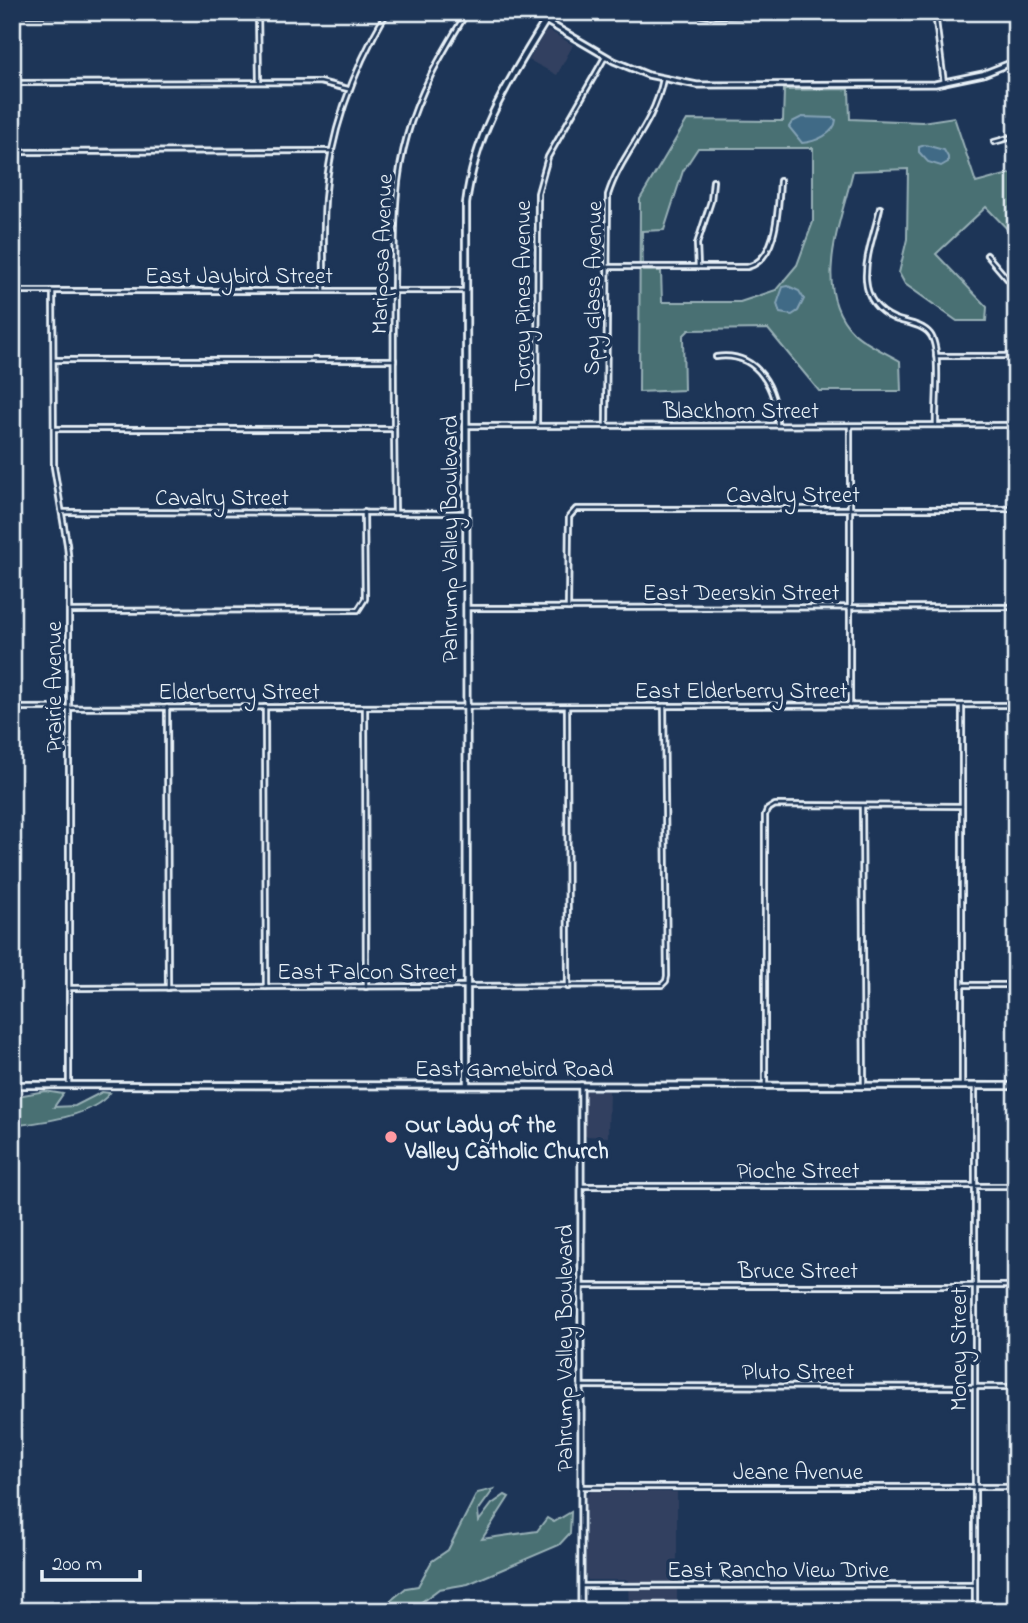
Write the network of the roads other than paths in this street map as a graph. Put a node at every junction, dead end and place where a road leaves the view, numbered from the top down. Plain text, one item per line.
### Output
1 (387, 12) edge
2 (467, 12) edge
3 (530, 12) edge
4 (551, 12) edge
5 (681, 12) edge
6 (52, 13) edge
7 (121, 13) edge
8 (189, 13) edge
9 (258, 13) edge
10 (937, 13) edge
11 (12, 14) edge
12 (742, 14) edge
13 (842, 14) dead end
14 (906, 14) edge
15 (807, 15) dead end
16 (545, 22) junction
17 (605, 57) junction
18 (1016, 61) edge
19 (663, 79) junction
20 (12, 83) edge
21 (259, 83) junction
22 (944, 83) junction
23 (348, 89) junction
24 (1016, 136) edge
25 (995, 142) dead end
26 (331, 151) junction
27 (12, 152) edge
28 (712, 181) dead end
29 (779, 181) dead end
30 (880, 208) dead end
31 (987, 255) dead end
32 (606, 267) junction
33 (698, 267) junction
34 (1016, 289) edge
35 (324, 290) junction
36 (12, 291) edge
37 (53, 291) junction
38 (394, 291) junction
39 (466, 291) junction
40 (716, 356) dead end
41 (936, 356) junction
42 (1016, 356) edge
43 (53, 360) junction
44 (394, 360) junction
45 (777, 425) junction
46 (850, 425) junction
47 (936, 425) junction
48 (1016, 425) edge
49 (466, 426) junction
50 (537, 426) junction
51 (606, 426) junction
52 (53, 429) junction
53 (394, 429) junction
54 (1016, 509) edge
55 (850, 510) junction
56 (62, 512) junction
57 (364, 512) junction
58 (394, 513) junction
59 (466, 513) junction
60 (851, 607) junction
61 (1016, 607) edge
62 (466, 608) junction
63 (568, 608) junction
64 (68, 611) junction
65 (1016, 705) edge
66 (664, 706) junction
67 (850, 706) junction
68 (962, 706) junction
69 (167, 707) junction
70 (265, 707) junction
71 (365, 707) junction
72 (467, 707) junction
73 (567, 707) junction
74 (12, 708) edge
75 (69, 708) junction
76 (862, 805) junction
77 (962, 806) junction
78 (962, 985) junction
79 (1016, 985) edge
80 (266, 987) junction
81 (366, 987) junction
82 (467, 987) junction
83 (568, 987) junction
84 (69, 988) junction
85 (168, 988) junction
86 (12, 1085) edge
87 (69, 1085) junction
88 (467, 1085) junction
89 (581, 1085) junction
90 (765, 1086) junction
91 (864, 1086) junction
92 (962, 1086) junction
93 (975, 1086) junction
94 (1016, 1086) edge
95 (581, 1186) junction
96 (975, 1186) junction
97 (1016, 1186) edge
98 (581, 1286) junction
99 (974, 1286) junction
100 (1016, 1286) edge
101 (581, 1386) junction
102 (974, 1387) junction
103 (1016, 1387) edge
104 (974, 1486) junction
105 (581, 1487) junction
106 (1016, 1487) edge
107 (974, 1585) junction
108 (581, 1586) junction
109 (581, 1611) edge
110 (975, 1611) edge

1 - 23 street
2 - 38 street, Mariposa Avenue
3 - 16 street
4 - 16 main road, Pahrump Valley Boulevard
5 - 12 street
6 - 7 street
6 - 11 street
7 - 8 street
8 - 9 street
9 - 21 street
10 - 14 street
10 - 22 street
12 - 15 street
13 - 14 street
16 - 17 street
16 - 39 main road, Pahrump Valley Boulevard
17 - 19 street
17 - 50 street, Torrey Pines Avenue
18 - 22 street
19 - 22 street
19 - 32 street, Spy Glass Avenue
20 - 21 street
21 - 23 street
23 - 26 street
24 - 25 street
26 - 27 street
26 - 35 street
28 - 33 street
29 - 33 street
30 - 41 street
31 - 34 street
32 - 33 street
32 - 51 street, Spy Glass Avenue
35 - 37 street, East Jaybird Street
35 - 38 street, East Jaybird Street
36 - 37 street, East Jaybird Street
37 - 43 street, Prairie Avenue
38 - 39 street, East Jaybird Street
38 - 44 street, Mariposa Avenue
39 - 49 main road, Pahrump Valley Boulevard
40 - 45 street
41 - 42 street
41 - 47 street
43 - 44 street
43 - 52 street, Prairie Avenue
44 - 53 street, Mariposa Avenue
45 - 46 street, Blackhorn Street
45 - 51 street, Blackhorn Street
46 - 47 street, Blackhorn Street
46 - 55 street
47 - 48 street, Blackhorn Street
49 - 50 street, Blackhorn Street
49 - 59 main road, Pahrump Valley Boulevard
50 - 51 street, Blackhorn Street
52 - 53 street
52 - 56 street, Prairie Avenue
53 - 58 street, Mariposa Avenue
54 - 55 street, Cavalry Street
55 - 60 street
55 - 63 street, Cavalry Street
56 - 57 street, Cavalry Street
56 - 64 street, Prairie Avenue
57 - 58 street, Cavalry Street
57 - 64 street
58 - 59 street, Cavalry Street
59 - 62 main road, Pahrump Valley Boulevard
60 - 61 street, East Deerskin Street
60 - 63 street, East Deerskin Street
60 - 67 street
62 - 63 street, East Deerskin Street
62 - 72 main road, Pahrump Valley Boulevard
64 - 75 street, Prairie Avenue
65 - 68 street, East Elderberry Street
66 - 67 street, East Elderberry Street
66 - 73 street, East Elderberry Street
66 - 83 street, East Falcon Street
67 - 68 street, East Elderberry Street
68 - 77 street
69 - 70 street, Elderberry Street
69 - 75 street, Elderberry Street
69 - 85 street
70 - 71 street, Elderberry Street
70 - 80 street
71 - 72 street, Elderberry Street
71 - 81 street
72 - 73 street, East Elderberry Street
72 - 82 main road, Pahrump Valley Boulevard
73 - 83 street
74 - 75 street, Elderberry Street
75 - 84 street, Prairie Avenue
76 - 77 street
76 - 90 street
76 - 91 street
77 - 78 street
78 - 79 street
78 - 92 street
80 - 81 street, East Falcon Street
80 - 85 street, East Falcon Street
81 - 82 street, East Falcon Street
82 - 83 street, East Falcon Street
82 - 88 main road, Pahrump Valley Boulevard
84 - 85 street, East Falcon Street
84 - 87 street, Prairie Avenue
86 - 87 main road, East Gamebird Road
87 - 88 main road, East Gamebird Road
88 - 89 main road, East Gamebird Road
89 - 90 main road, East Gamebird Road
89 - 95 street, Pahrump Valley Boulevard
90 - 91 main road, East Gamebird Road
91 - 92 main road, East Gamebird Road
92 - 93 main road, East Gamebird Road
93 - 94 main road, East Gamebird Road
93 - 96 street, Money Street
95 - 96 street, Pioche Street
95 - 98 street, Pahrump Valley Boulevard
96 - 97 street, Pioche Street
96 - 99 street, Money Street
98 - 99 street, Bruce Street
98 - 101 street, Pahrump Valley Boulevard
99 - 100 street, Bruce Street
99 - 102 street, Money Street
101 - 102 street, Pluto Street
101 - 105 street, Pahrump Valley Boulevard
102 - 103 street, Pluto Street
102 - 104 street, Money Street
104 - 105 street, Jeane Avenue
104 - 106 street, Jeane Avenue
104 - 107 street, Money Street
105 - 108 street, Pahrump Valley Boulevard
107 - 108 street, East Rancho View Drive
107 - 110 street, Money Street
108 - 109 street, Pahrump Valley Boulevard

